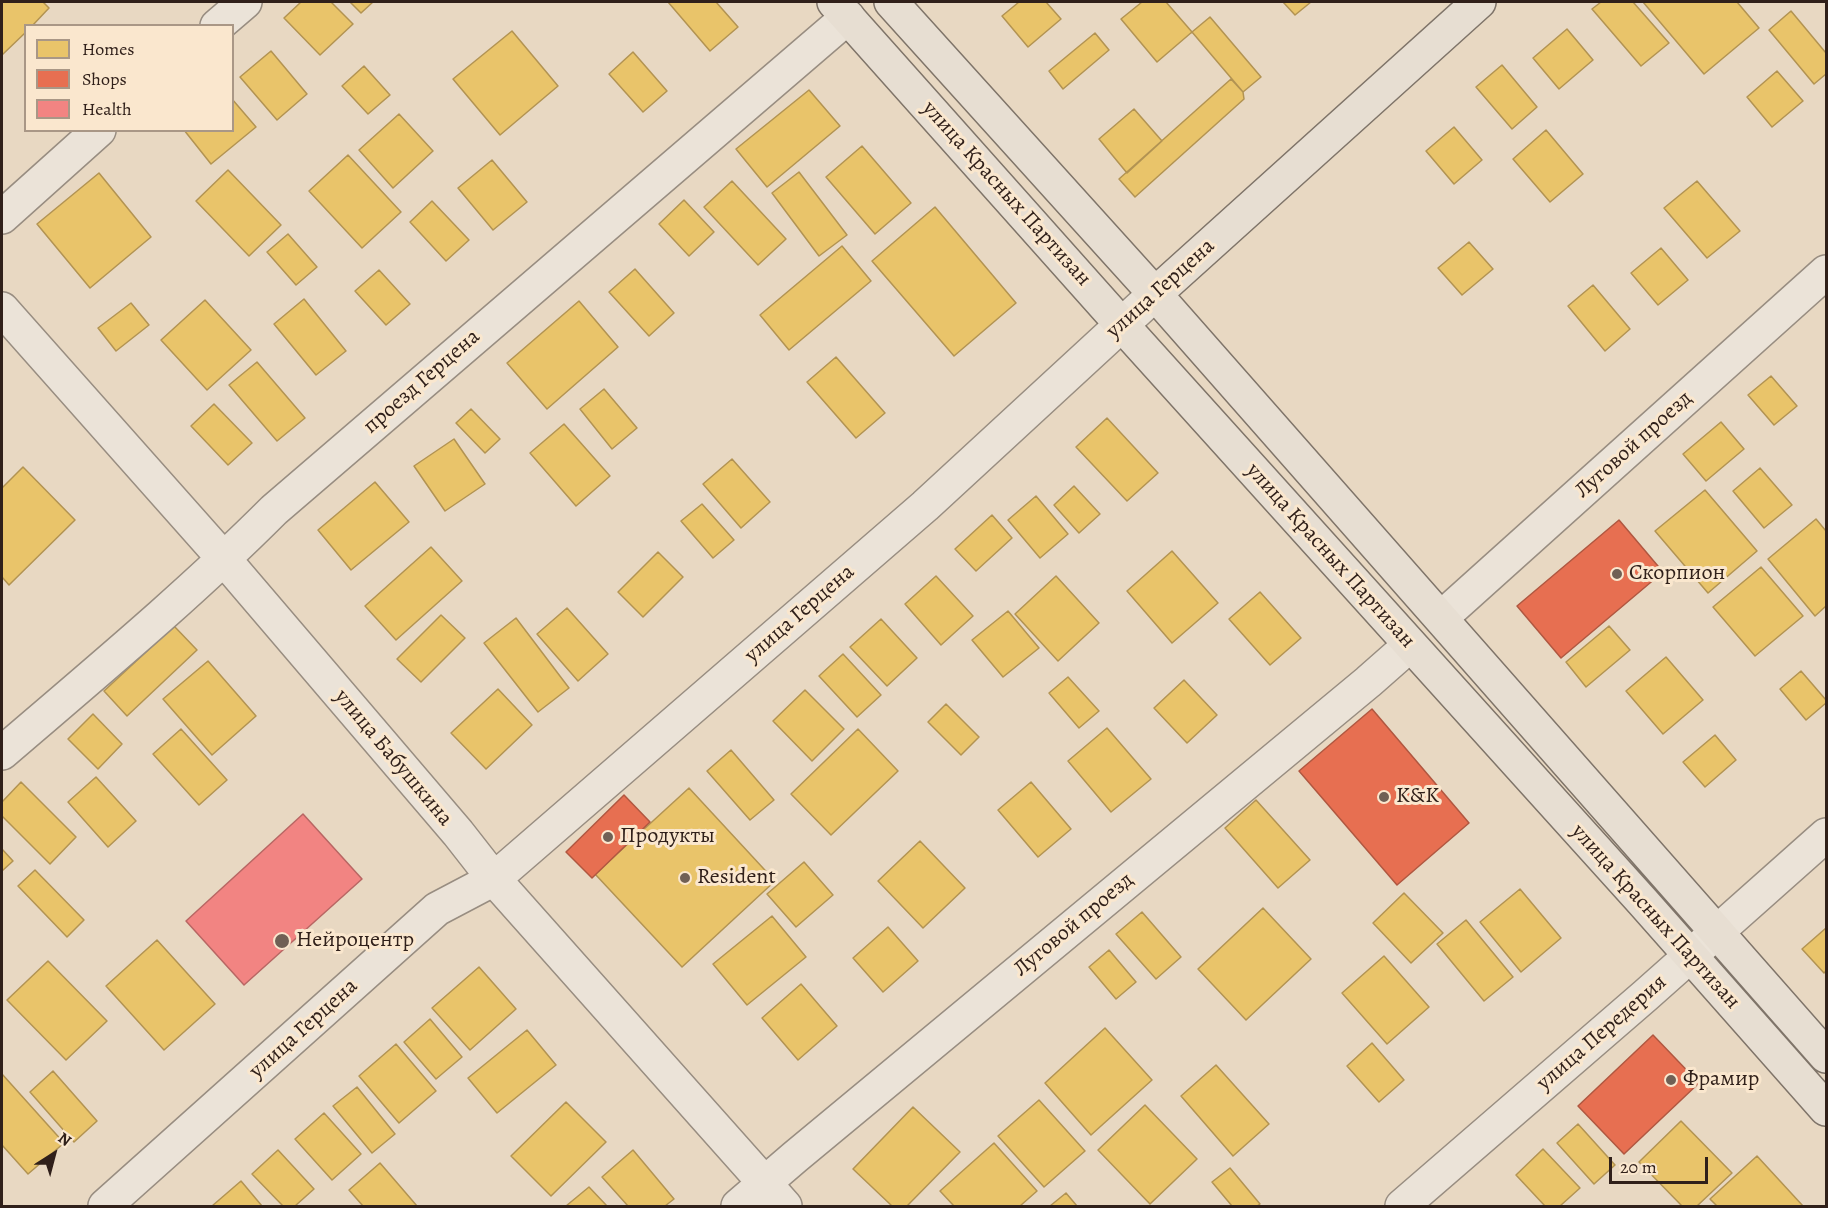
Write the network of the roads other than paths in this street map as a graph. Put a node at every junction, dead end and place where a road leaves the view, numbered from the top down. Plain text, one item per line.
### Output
1 (244, 2) edge
2 (891, 2) edge
3 (1479, 2) edge
4 (841, 9) edge
5 (220, 24) edge
6 (97, 132) edge
7 (2, 217) edge
8 (1827, 272) edge
9 (1155, 294) junction
10 (2, 309) edge
11 (1122, 325) junction
12 (224, 560) junction
13 (1441, 618) junction
14 (1410, 645) junction
15 (2, 753) edge
16 (1827, 835) edge
17 (494, 879) junction
18 (1717, 932) junction
19 (1691, 956) junction
20 (1827, 1056) edge
21 (1827, 1109) edge
22 (774, 1196) edge
23 (105, 1206) edge
24 (738, 1206) edge
25 (1402, 1206) edge

1 - 5 street
2 - 9 main road, улица Красных Партизан
3 - 9 main road, улица Герцена
4 - 11 main road, улица Красных Партизан
4 - 12 street, проезд Герцена
6 - 7 street
8 - 13 street, Луговой проезд
9 - 11 street, улица Герцена
9 - 13 main road, улица Красных Партизан
10 - 12 street, улица Бабушкина
11 - 14 main road, улица Красных Партизан
11 - 17 street, улица Герцена
12 - 15 street, проезд Герцена
12 - 17 street, улица Бабушкина
13 - 18 main road, улица Красных Партизан
14 - 19 main road, улица Красных Партизан
14 - 22 street, Луговой проезд
16 - 18 street, улица Передерия
17 - 22 street, улица Бабушкина
17 - 23 street, улица Герцена
18 - 19 street, улица Передерия
18 - 20 main road, улица Красных Партизан
19 - 21 main road, улица Красных Партизан
19 - 25 street, улица Передерия
22 - 24 street, Луговой проезд

